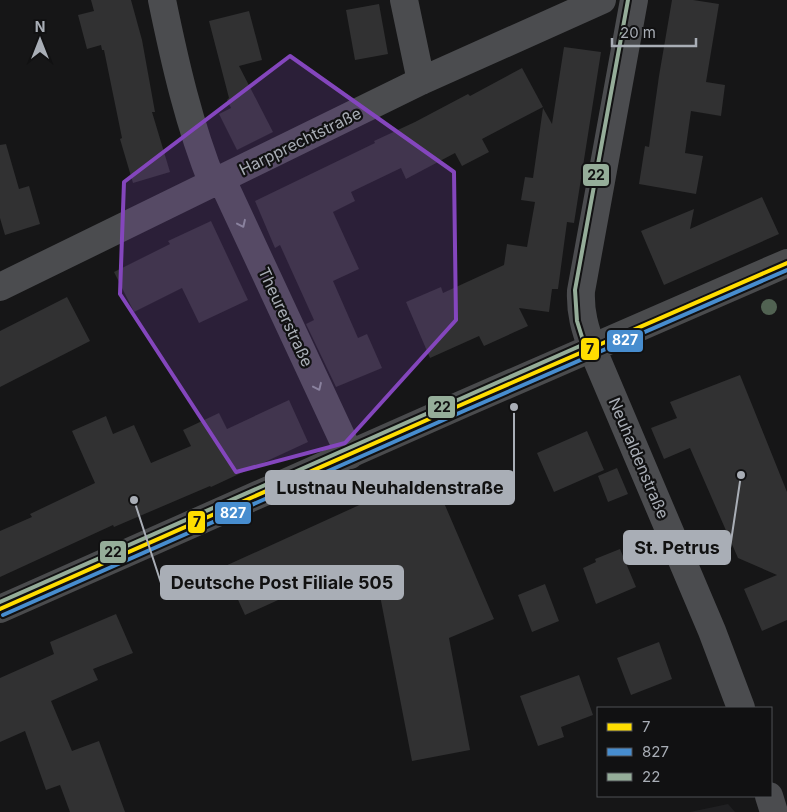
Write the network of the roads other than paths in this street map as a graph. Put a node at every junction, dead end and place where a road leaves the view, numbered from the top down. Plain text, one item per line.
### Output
1 (162, 0) edge
2 (404, 0) edge
3 (602, 0) edge
4 (634, 0) edge
5 (421, 81) junction
6 (217, 182) junction
7 (787, 263) edge
8 (0, 287) edge
9 (592, 348) junction
10 (350, 455) junction
11 (0, 609) edge
12 (741, 707) edge
13 (769, 797) edge
14 (774, 812) edge

1 - 6 street, Theurerstraße
2 - 5 street
3 - 5 street, Harpprechtstraße
4 - 9 street, Neuhaldenstraße
5 - 6 street, Harpprechtstraße
6 - 8 street, Harpprechtstraße
6 -> 10 street, Theurerstraße
7 - 9 street
9 - 10 street
9 - 12 street, Neuhaldenstraße
10 - 11 street
13 - 14 street

